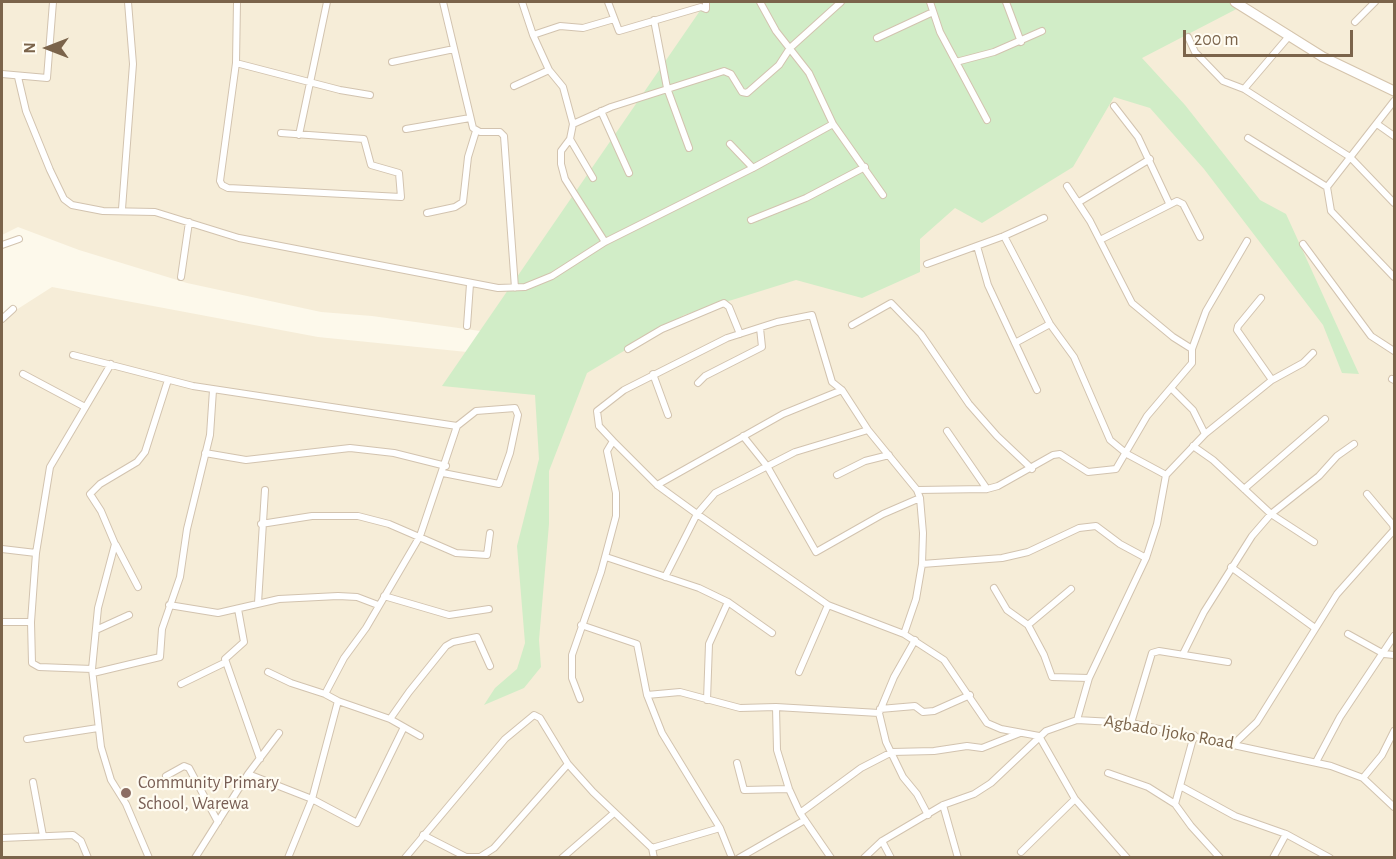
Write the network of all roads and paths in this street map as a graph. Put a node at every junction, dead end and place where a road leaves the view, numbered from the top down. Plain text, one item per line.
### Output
1 (53, 2) edge
2 (128, 2) edge
3 (237, 2) edge
4 (327, 2) edge
5 (443, 2) edge
6 (522, 2) edge
7 (608, 2) edge
8 (706, 2) edge
9 (760, 2) edge
10 (841, 2) edge
11 (930, 2) edge
12 (1006, 2) edge
13 (1235, 2) edge
14 (1375, 2) edge
15 (933, 12) junction
16 (614, 19) junction
17 (654, 20) junction
18 (1355, 22) dead end
19 (1042, 31) dead end
20 (533, 35) junction
21 (1290, 35) junction
22 (1188, 37) dead end
23 (877, 38) dead end
24 (1022, 42) junction
25 (790, 48) junction
26 (454, 49) junction
27 (392, 62) dead end
28 (956, 62) junction
29 (237, 63) junction
30 (549, 70) junction
31 (2, 74) edge
32 (18, 78) junction
33 (309, 82) junction
34 (514, 86) dead end
35 (667, 88) junction
36 (1244, 88) junction
37 (1395, 91) edge
38 (370, 95) dead end
39 (1395, 101) edge
40 (1114, 106) dead end
41 (601, 111) junction
42 (470, 118) junction
43 (987, 120) dead end
44 (573, 124) junction
45 (833, 124) junction
46 (1377, 124) junction
47 (406, 129) dead end
48 (476, 131) junction
49 (280, 133) dead end
50 (299, 135) junction
51 (1395, 136) edge
52 (1248, 138) dead end
53 (570, 139) junction
54 (729, 144) dead end
55 (689, 148) dead end
56 (1350, 157) junction
57 (1150, 159) junction
58 (865, 167) junction
59 (753, 168) junction
60 (630, 173) dead end
61 (593, 178) dead end
62 (1067, 186) dead end
63 (1327, 187) junction
64 (883, 195) dead end
65 (1079, 202) junction
66 (1169, 203) junction
67 (1395, 203) edge
68 (122, 209) junction
69 (426, 213) dead end
70 (1044, 218) dead end
71 (751, 220) dead end
72 (189, 222) junction
73 (1004, 236) junction
74 (1200, 237) dead end
75 (19, 239) dead end
76 (1100, 240) junction
77 (1247, 241) dead end
78 (605, 242) junction
79 (1303, 244) dead end
80 (2, 245) edge
81 (977, 246) junction
82 (927, 264) dead end
83 (181, 277) dead end
84 (1395, 277) edge
85 (470, 284) junction
86 (514, 288) junction
87 (1261, 298) dead end
88 (13, 309) dead end
89 (2, 319) edge
90 (1050, 324) junction
91 (852, 325) dead end
92 (466, 326) dead end
93 (760, 328) junction
94 (740, 334) junction
95 (1015, 343) junction
96 (628, 349) dead end
97 (1192, 349) junction
98 (1395, 351) edge
99 (1313, 353) dead end
100 (73, 355) dead end
101 (111, 364) junction
102 (23, 374) dead end
103 (653, 374) junction
104 (1272, 380) junction
105 (168, 381) junction
106 (698, 383) dead end
107 (1172, 389) junction
108 (213, 390) junction
109 (842, 390) junction
110 (1037, 390) dead end
111 (85, 406) junction
112 (668, 415) dead end
113 (1325, 419) dead end
114 (457, 426) junction
115 (868, 430) junction
116 (947, 431) dead end
117 (1205, 434) junction
118 (743, 436) junction
119 (613, 441) junction
120 (1354, 444) dead end
121 (1193, 446) junction
122 (205, 453) junction
123 (1127, 454) junction
124 (889, 455) junction
125 (446, 466) junction
126 (767, 466) junction
127 (1032, 469) junction
128 (443, 473) junction
129 (837, 475) dead end
130 (1166, 475) junction
131 (657, 485) junction
132 (987, 489) junction
133 (1244, 489) junction
134 (265, 490) dead end
135 (918, 490) junction
136 (1367, 494) dead end
137 (920, 498) junction
138 (697, 514) junction
139 (1271, 514) junction
140 (261, 524) junction
141 (490, 533) dead end
142 (420, 537) junction
143 (1314, 542) dead end
144 (116, 544) junction
145 (2, 549) edge
146 (36, 553) junction
147 (606, 557) junction
148 (1146, 558) junction
149 (922, 564) junction
150 (1231, 567) junction
151 (665, 577) junction
152 (138, 587) dead end
153 (994, 588) dead end
154 (1071, 590) dead end
155 (384, 596) junction
156 (728, 602) junction
157 (258, 603) junction
158 (378, 605) junction
159 (828, 605) junction
160 (169, 606) junction
161 (238, 609) junction
162 (489, 609) dead end
163 (129, 615) dead end
164 (2, 622) edge
165 (31, 622) junction
166 (581, 625) junction
167 (1028, 626) junction
168 (1315, 628) junction
169 (96, 630) junction
170 (772, 633) dead end
171 (903, 634) junction
172 (1348, 634) dead end
173 (1395, 636) edge
174 (915, 640) junction
175 (1183, 654) junction
176 (1384, 654) junction
177 (1395, 656) edge
178 (226, 662) junction
179 (1228, 662) dead end
180 (490, 666) dead end
181 (92, 671) junction
182 (268, 672) dead end
183 (799, 672) dead end
184 (1089, 678) junction
185 (181, 684) dead end
186 (325, 694) junction
187 (646, 695) junction
188 (970, 695) junction
189 (580, 699) dead end
190 (338, 700) junction
191 (707, 700) junction
192 (776, 707) junction
193 (880, 711) junction
194 (390, 719) junction
195 (1077, 720) junction
196 (1131, 723) junction
197 (404, 727) junction
198 (98, 728) junction
199 (1395, 731) edge
200 (279, 733) dead end
201 (1021, 733) junction
202 (1194, 735) junction
203 (420, 736) dead end
204 (1039, 736) junction
205 (27, 739) dead end
206 (1235, 743) junction
207 (892, 753) junction
208 (260, 759) junction
209 (1316, 762) junction
210 (737, 763) dead end
211 (568, 764) junction
212 (1108, 773) dead end
213 (248, 774) junction
214 (166, 776) dead end
215 (1363, 778) junction
216 (33, 782) dead end
217 (1182, 787) junction
218 (789, 789) junction
219 (312, 799) junction
220 (1075, 799) junction
221 (1175, 804) junction
222 (943, 805) junction
223 (1395, 807) edge
224 (614, 813) junction
225 (800, 813) junction
226 (928, 815) junction
227 (805, 820) junction
228 (218, 822) junction
229 (720, 828) junction
230 (1286, 834) junction
231 (423, 835) junction
232 (43, 836) junction
233 (2, 838) edge
234 (882, 841) junction
235 (652, 848) junction
236 (1021, 852) dead end
237 (88, 858) edge
238 (149, 858) edge
239 (195, 858) edge
240 (288, 858) edge
241 (405, 858) edge
242 (562, 858) edge
243 (654, 858) edge
244 (732, 858) edge
245 (739, 858) edge
246 (831, 858) edge
247 (864, 858) edge
248 (891, 858) edge
249 (958, 858) edge
250 (1127, 858) edge
251 (1220, 858) edge
252 (1273, 858) edge
253 (1330, 858) edge

1 - 32 street
2 - 68 street
3 - 29 street
4 - 33 street
5 - 26 street
6 - 20 street
7 - 16 street
8 - 17 street
9 - 25 street
10 - 25 street
11 - 15 street
12 - 24 street
13 - 21 main road
14 - 18 street
15 - 23 street
15 - 28 street
16 - 17 street
16 - 20 street
17 - 35 street
19 - 24 street
20 - 30 street
21 - 36 street
21 - 37 main road
22 - 36 street
24 - 28 street
25 - 35 street
25 - 45 street
26 - 27 street
26 - 42 street
28 - 43 street
29 - 33 street
29 - 50 street
30 - 34 street
30 - 44 street
31 - 32 street
32 - 68 street
33 - 38 street
33 - 50 street
35 - 41 street
35 - 55 street
36 - 56 street
39 - 46 street
40 - 57 street
41 - 44 street
41 - 60 street
42 - 47 street
42 - 48 street
44 - 53 street
45 - 58 street
45 - 59 street
46 - 51 street
46 - 56 street
48 - 69 street
48 - 86 street
49 - 50 street
52 - 63 street
53 - 61 street
53 - 78 street
54 - 59 street
56 - 63 street
56 - 67 street
57 - 65 street
57 - 66 street
58 - 64 street
58 - 71 street
59 - 78 street
62 - 65 street
63 - 84 street
65 - 76 street
66 - 74 street
66 - 76 street
68 - 72 street
70 - 73 street
72 - 83 street
72 - 85 street
73 - 81 street
73 - 90 street
75 - 80 street
76 - 97 street
77 - 97 street
78 - 86 street
79 - 98 street
81 - 82 street
81 - 95 street
85 - 86 street
85 - 92 street
87 - 104 street
88 - 89 street
90 - 95 street
90 - 123 street
91 - 127 street
93 - 94 street
93 - 106 street
93 - 109 street
94 - 96 street
94 - 103 street
95 - 110 street
97 - 107 street
99 - 104 street
100 - 101 street
101 - 105 street
101 - 111 street
102 - 111 street
103 - 112 street
103 - 119 street
104 - 117 street
105 - 108 street
105 - 144 street
107 - 117 street
107 - 123 street
108 - 114 street
108 - 122 street
109 - 115 street
109 - 118 street
111 - 146 street
113 - 133 street
114 - 125 street
114 - 128 street
115 - 124 street
115 - 126 street
116 - 132 street
117 - 121 street
118 - 126 street
118 - 131 street
119 - 131 street
119 - 147 street
120 - 139 street
121 - 130 street
121 - 133 street
122 - 125 street
122 - 160 street
123 - 127 street
123 - 130 street
124 - 129 street
124 - 135 street
125 - 128 street
126 - 137 street
126 - 138 street
127 - 132 street
128 - 142 street
130 - 148 street
131 - 138 street
132 - 135 street
133 - 139 street
134 - 140 street
135 - 137 street
136 - 168 street
137 - 149 street
138 - 151 street
138 - 159 street
139 - 143 street
139 - 150 street
140 - 142 street
140 - 157 street
141 - 142 street
142 - 155 street
144 - 152 street
144 - 169 street
145 - 146 street
146 - 165 street
147 - 151 street
147 - 166 street
148 - 149 street
148 - 184 street
149 - 171 street
150 - 168 street
150 - 175 street
151 - 156 street
153 - 167 street
154 - 167 street
155 - 158 street
155 - 162 street
156 - 170 street
156 - 191 street
157 - 158 street
157 - 161 street
158 - 186 street
159 - 171 street
159 - 183 street
160 - 161 street
160 - 181 street
161 - 178 street
163 - 169 street
164 - 165 street
165 - 181 street
166 - 187 street
166 - 189 street
167 - 184 street
168 - 206 street
169 - 181 street
171 - 174 street
172 - 176 street
173 - 176 street
174 - 188 street
174 - 193 street
175 - 179 street
175 - 196 street
176 - 177 street
176 - 209 street
178 - 185 street
178 - 208 street
180 - 194 street
181 - 198 street
182 - 186 street
184 - 195 street
186 - 190 street
187 - 191 street
187 - 229 street
188 - 193 street
188 - 201 street
190 - 194 street
190 - 219 street
191 - 192 street
192 - 193 street
192 - 218 street
193 - 207 street
194 - 197 street
195 - 196 street, Agbado Ijoko Road
195 - 204 street, Agbado Ijoko Road
196 - 202 street, Agbado Ijoko Road
197 - 203 street
197 - 219 street
198 - 205 street
198 - 238 street
199 - 215 street
200 - 208 street
201 - 204 street
201 - 207 street
202 - 206 street, Agbado Ijoko Road
202 - 217 street
204 - 220 street
204 - 222 street, Agbado Ijoko Road
206 - 209 street, Agbado Ijoko Road
207 - 225 street
207 - 226 street
208 - 213 street
209 - 215 street, Agbado Ijoko Road
210 - 218 street
211 - 224 street
211 - 231 street
211 - 231 street
212 - 221 street
213 - 219 street
213 - 228 street
214 - 228 street
215 - 223 street, Agbado Ijoko Road
216 - 232 street
217 - 221 street
217 - 230 street
218 - 225 street
219 - 240 street
220 - 236 street
220 - 250 street
221 - 251 street
222 - 226 street, Agbado Ijoko Road
222 - 249 street
224 - 235 street
224 - 242 street
225 - 227 street
226 - 234 street, Agbado Ijoko Road
227 - 245 street
227 - 246 street
228 - 239 street
229 - 235 street
229 - 244 street
230 - 252 street
230 - 253 street
231 - 241 street
232 - 233 street
232 - 237 street
234 - 247 street, Agbado Ijoko Road
234 - 248 street
235 - 243 street

